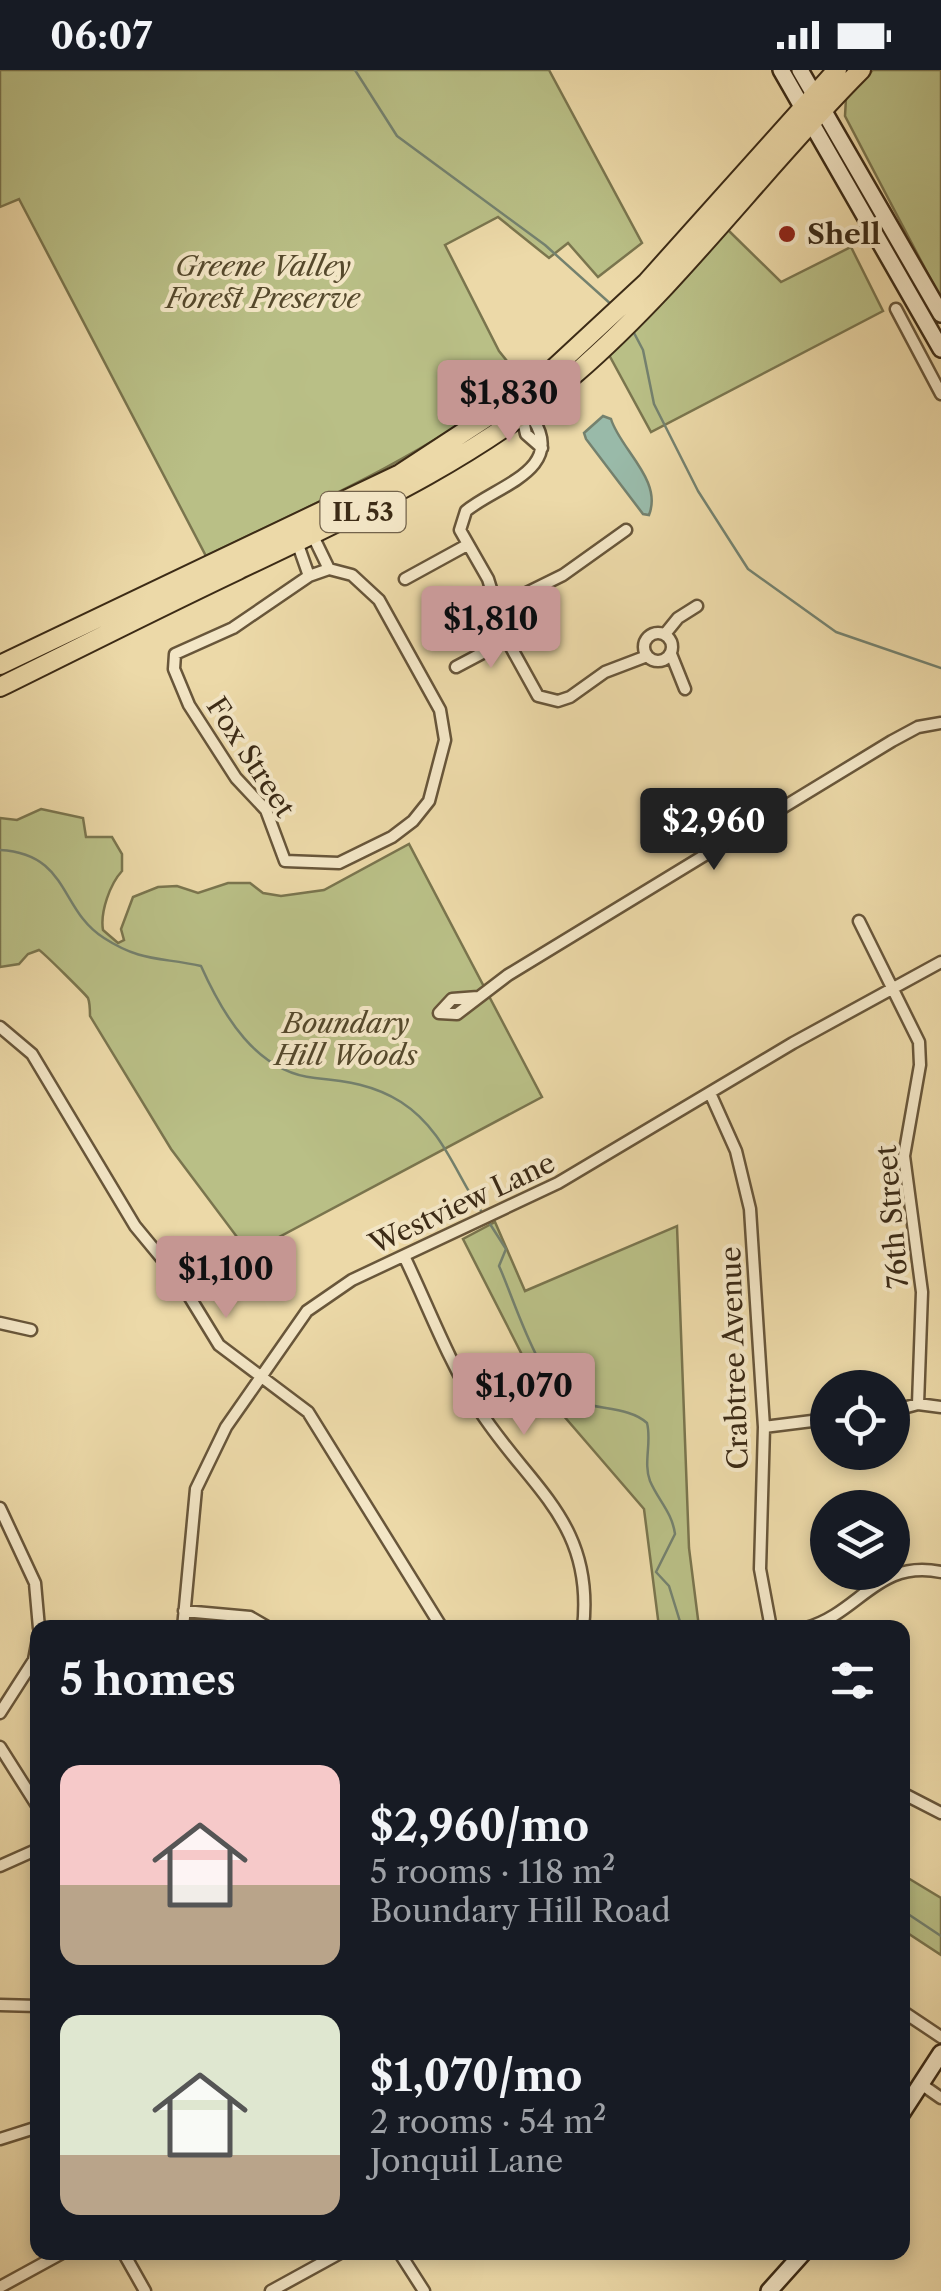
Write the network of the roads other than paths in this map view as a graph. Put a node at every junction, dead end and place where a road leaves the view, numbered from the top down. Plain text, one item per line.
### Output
1 (781, 70) edge
2 (800, 70) edge
3 (837, 70) edge
4 (861, 70) edge
5 (812, 108) junction
6 (896, 309) dead end
7 (941, 314) edge
8 (941, 349) edge
9 (941, 394) edge
10 (522, 416) junction
11 (298, 521) junction
12 (626, 530) dead end
13 (314, 535) junction
14 (295, 543) junction
15 (467, 545) junction
16 (329, 569) junction
17 (309, 576) junction
18 (404, 579) dead end
19 (697, 606) dead end
20 (494, 608) junction
21 (665, 634) junction
22 (508, 640) junction
23 (671, 654) junction
24 (647, 656) junction
25 (0, 665) edge
26 (456, 667) dead end
27 (0, 687) edge
28 (685, 689) dead end
29 (941, 723) edge
30 (858, 921) dead end
31 (941, 962) edge
32 (894, 988) junction
33 (478, 998) dead end
34 (0, 1026) edge
35 (710, 1093) junction
36 (404, 1256) junction
37 (0, 1322) edge
38 (30, 1330) dead end
39 (260, 1376) junction
40 (918, 1404) junction
41 (910, 1406) edge
42 (941, 1407) edge
43 (810, 1421) edge
44 (764, 1427) junction
45 (0, 1508) edge
46 (941, 1572) edge
47 (184, 1610) junction
48 (38, 1620) edge
49 (184, 1620) edge
50 (255, 1620) edge
51 (437, 1620) edge
52 (583, 1620) edge
53 (769, 1620) edge
54 (824, 1620) edge
55 (30, 1666) edge
56 (0, 1712) edge
57 (0, 1747) edge
58 (30, 1794) edge
59 (910, 1797) edge
60 (941, 1813) edge
61 (30, 1853) edge
62 (0, 1866) edge
63 (0, 2005) edge
64 (30, 2006) edge
65 (910, 2017) edge
66 (941, 2037) edge
67 (941, 2052) edge
68 (921, 2084) junction
69 (941, 2098) edge
70 (910, 2101) edge
71 (30, 2130) edge
72 (0, 2139) edge
73 (49, 2260) edge
74 (128, 2260) edge
75 (327, 2260) edge
76 (404, 2260) edge
77 (797, 2260) edge
78 (0, 2287) edge
79 (146, 2291) edge
80 (271, 2291) edge
81 (424, 2291) edge
82 (769, 2291) edge

1 - 5 main road
2 - 5 main road
3 - 5 main road, IL 53
4 - 5 main road, IL 53
5 - 7 main road
5 - 8 main road
5 - 10 main road, IL 53
5 - 11 main road, IL 53
6 - 9 street
10 - 13 main road, IL 53
10 - 15 street
11 - 13 street, IL 53
11 - 14 street, IL 53
11 - 25 main road, IL 53
12 - 20 street
13 - 14 main road, IL 53
13 - 16 street
14 - 17 street
14 - 27 main road, IL 53
15 - 18 street
15 - 20 street
16 - 17 street
16 - 17 street, Fox Street
19 - 21 street
20 - 22 street
21 - 23 street
21 - 24 street
22 - 24 street
22 - 26 street
23 - 24 street
23 - 28 street
29 - 33 street
30 - 32 street, 76th Street
31 - 32 street, Westview Lane
32 - 35 street, Westview Lane
32 - 40 street, 76th Street
34 - 39 street
35 - 36 street, Westview Lane
35 - 44 street, Crabtree Avenue
36 - 39 street, Westview Lane
36 - 52 street
37 - 38 street
39 - 47 street, Westview Lane
39 - 51 street
40 - 41 street
40 - 42 street
43 - 44 street
44 - 53 street, Crabtree Avenue
45 - 48 street
46 - 54 street
47 - 49 street, Westview Lane
47 - 50 street
55 - 56 street
57 - 58 street
59 - 60 street
61 - 62 street
63 - 64 street
65 - 66 street
67 - 68 main road
68 - 69 street
68 - 70 main road
71 - 72 street
73 - 78 street
74 - 79 street
75 - 80 street
76 - 81 street
77 - 82 main road

